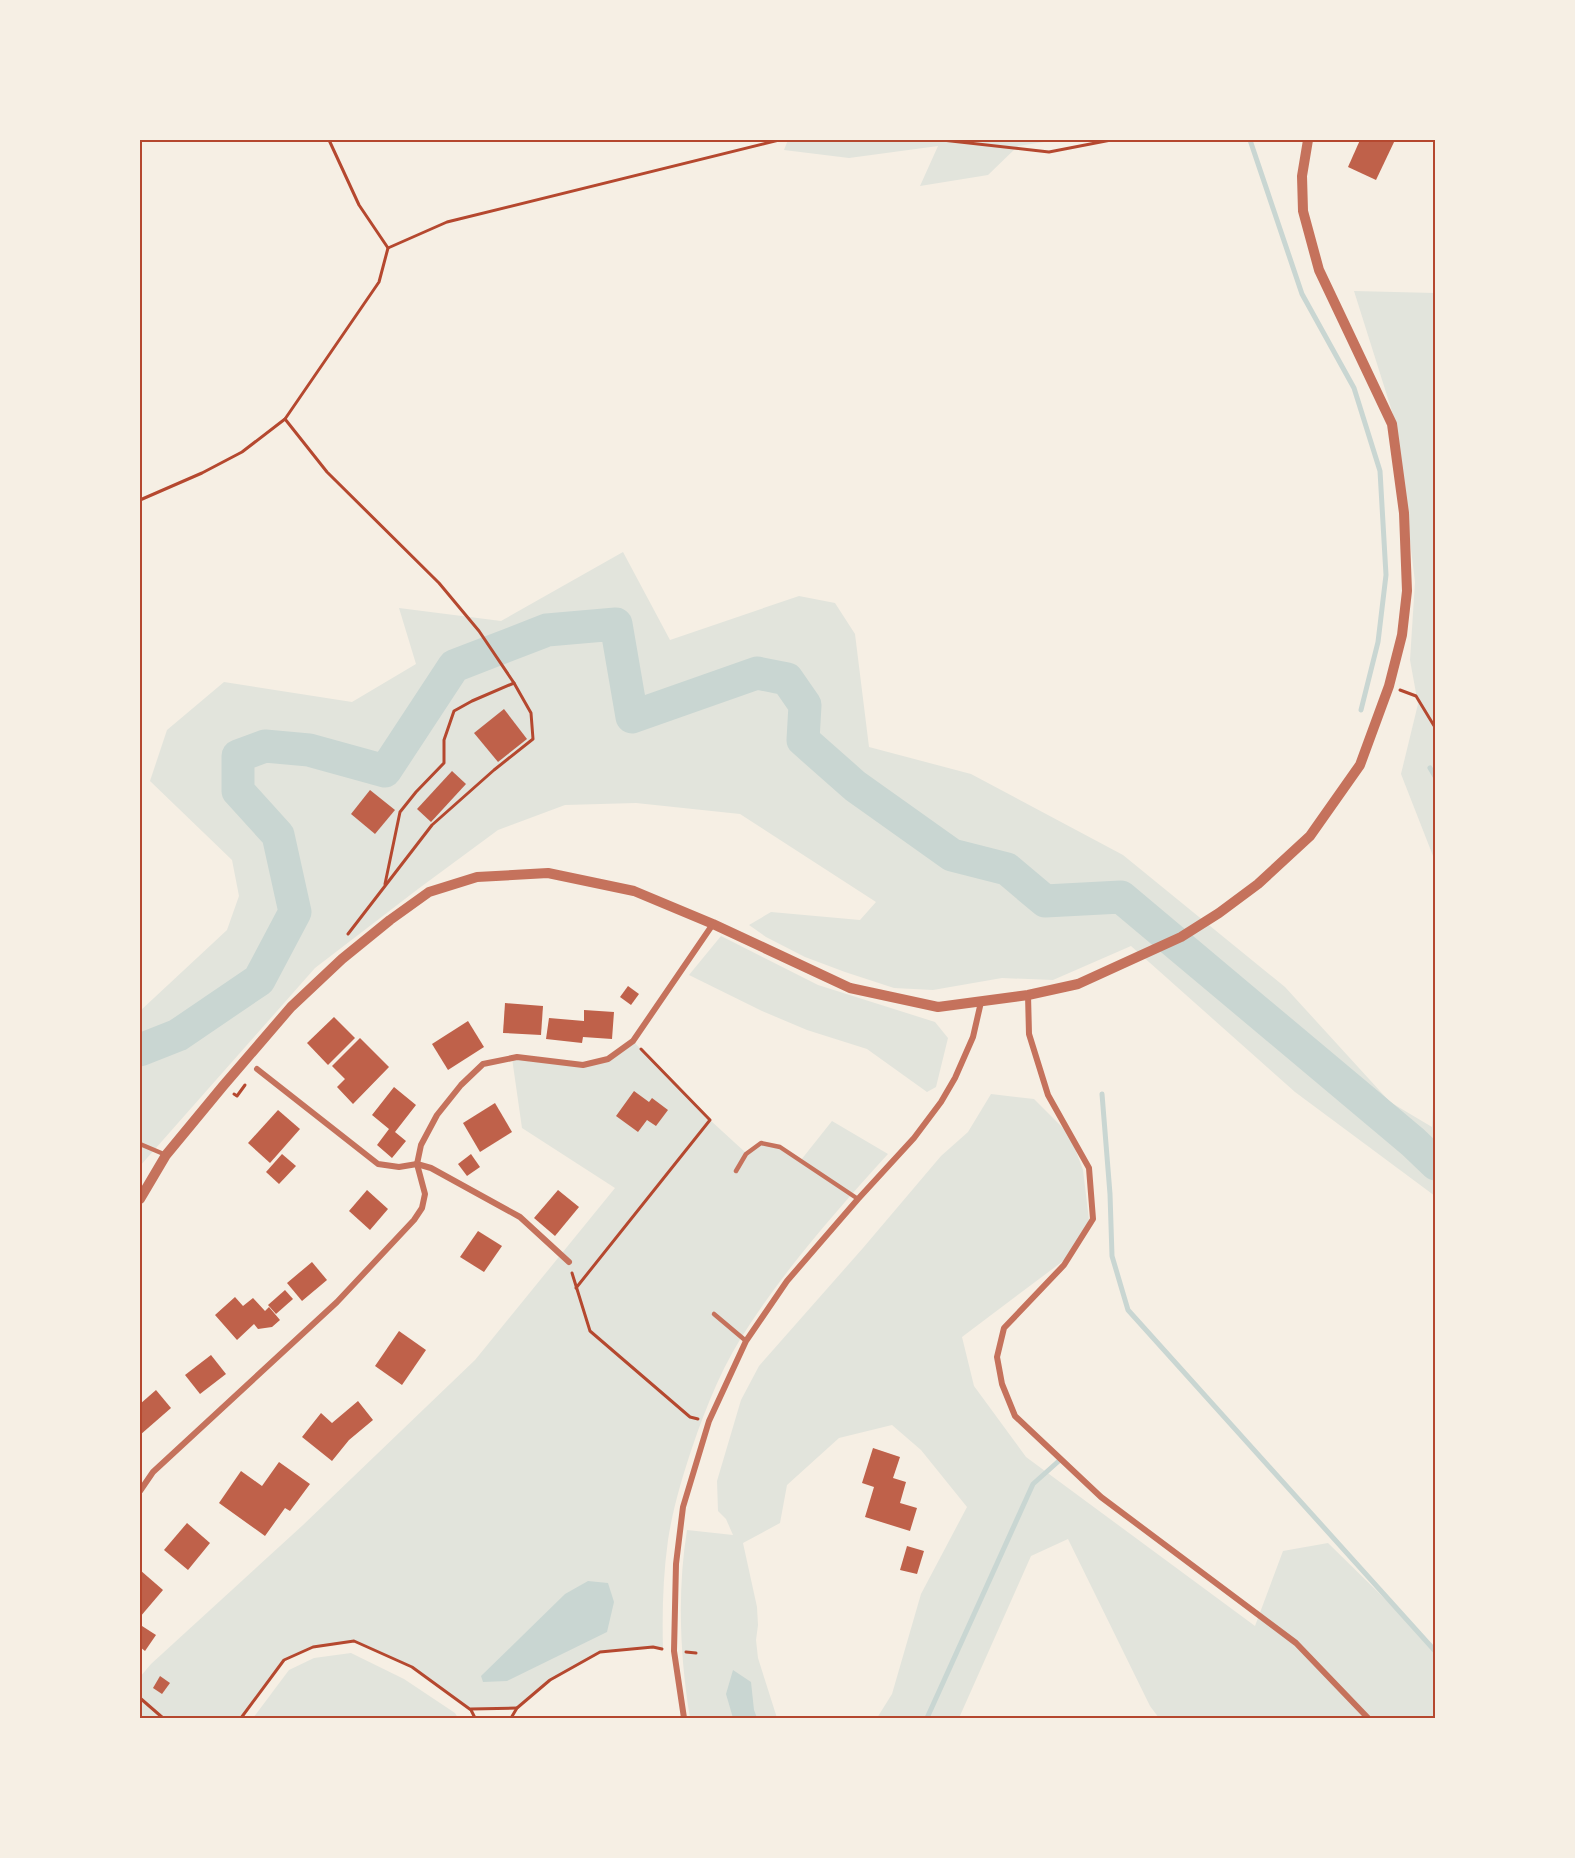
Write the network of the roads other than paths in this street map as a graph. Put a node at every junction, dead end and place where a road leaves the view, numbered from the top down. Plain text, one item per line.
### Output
1 (1308, 140) edge
2 (712, 924) junction
3 (1028, 995) junction
4 (981, 1002) junction
5 (257, 1069) dead end
6 (140, 1144) edge
7 (166, 1155) junction
8 (417, 1164) junction
9 (736, 1171) dead end
10 (140, 1199) edge
11 (858, 1199) junction
12 (569, 1262) road end
13 (714, 1314) dead end
14 (746, 1341) junction
15 (140, 1491) edge
16 (684, 1719) edge
17 (1368, 1719) edge

1 - 3 street
2 - 4 street
2 - 7 street
2 - 8 street
3 - 4 street
3 - 17 street
4 - 11 street
5 - 8 street
6 - 7 lane
7 - 10 street
8 - 12 street
8 - 15 street
9 - 11 lane
11 - 14 street
13 - 14 lane
14 - 16 street

